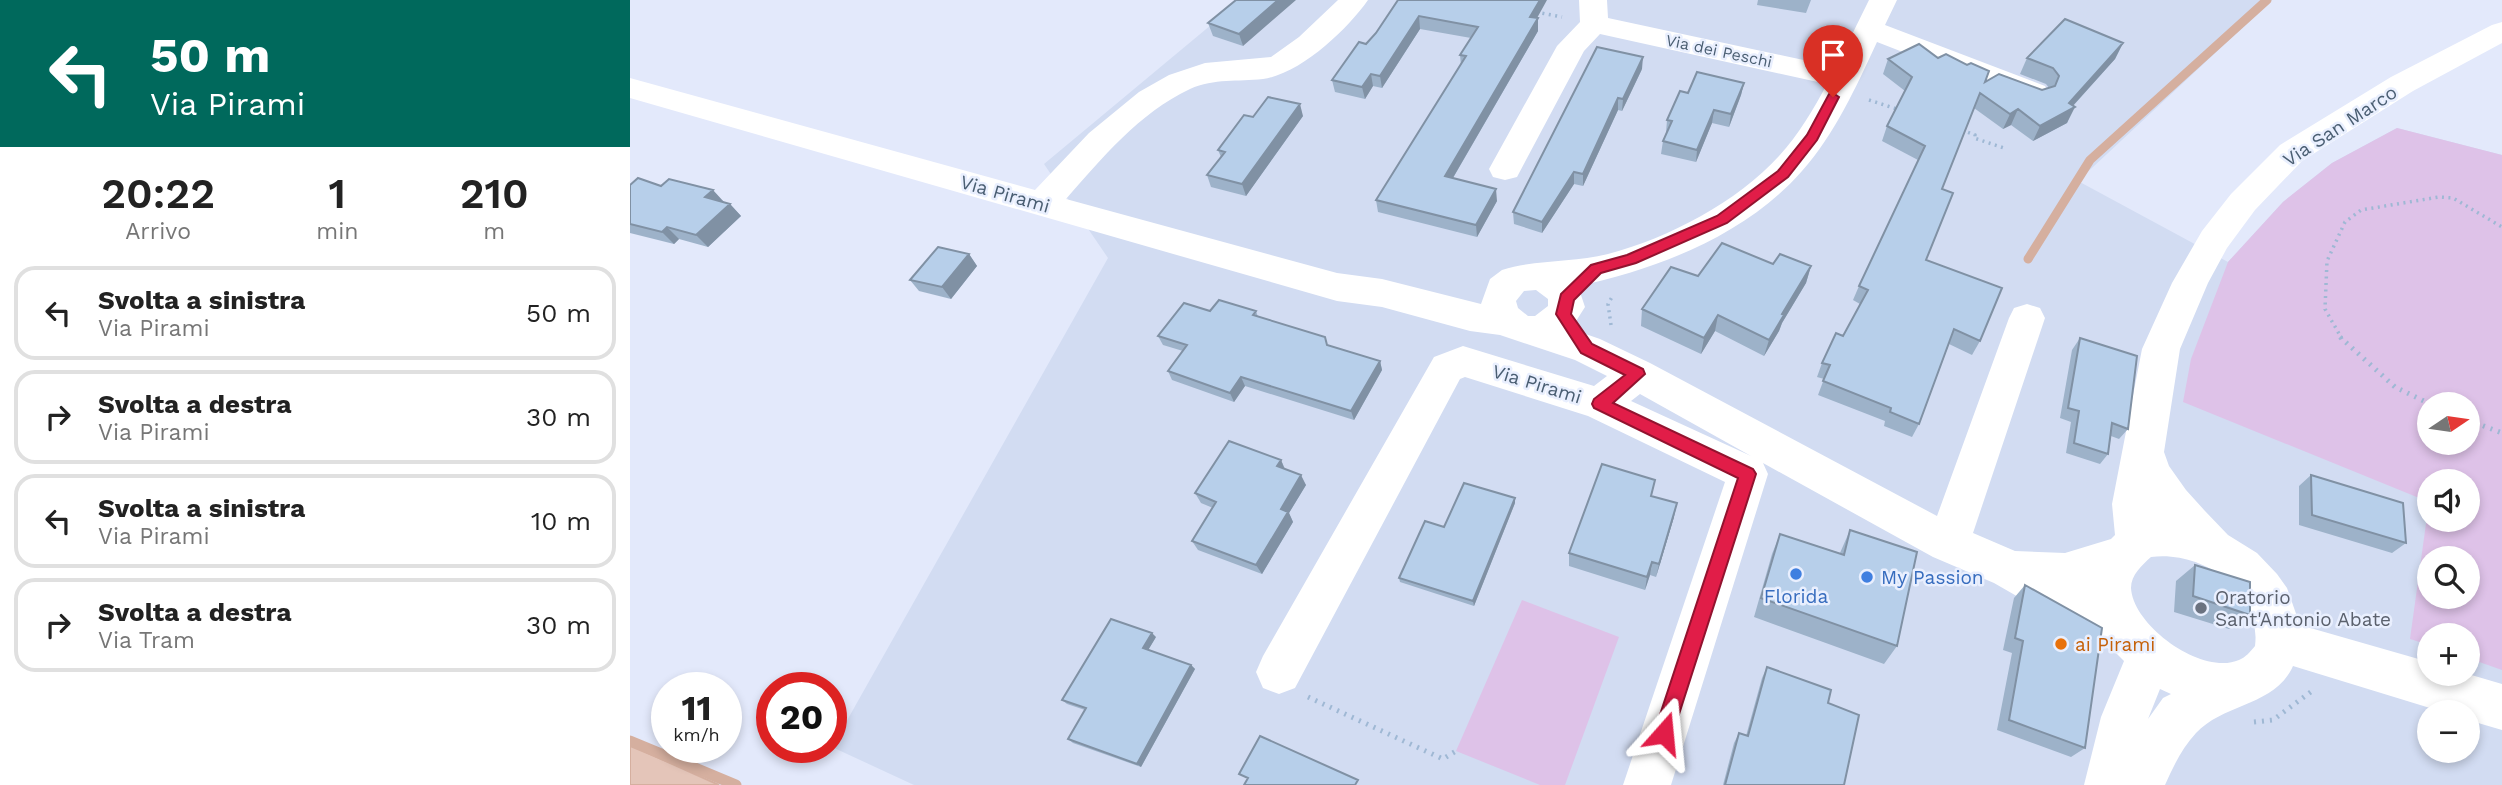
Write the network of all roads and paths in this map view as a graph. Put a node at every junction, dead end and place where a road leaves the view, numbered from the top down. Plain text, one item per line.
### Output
1 (1354, 0) edge
2 (1883, 0) edge
3 (1527, 10) edge
4 (1536, 12) edge
5 (1593, 12) edge
6 (1869, 29) junction
7 (2502, 31) edge
8 (630, 88) edge
9 (1854, 88) junction
10 (2034, 93) edge
11 (1901, 110) edge
12 (1951, 127) edge
13 (2004, 148) dead end
14 (1504, 169) dead end
15 (1042, 204) junction
16 (2502, 227) edge
17 (1596, 269) junction
18 (1521, 281) junction
19 (1382, 293) junction
20 (1565, 306) junction
21 (2027, 318) dead end
22 (1517, 326) junction
23 (1587, 349) junction
24 (1637, 374) junction
25 (2417, 398) edge
26 (1600, 404) junction
27 (2480, 425) edge
28 (2502, 433) edge
29 (2144, 452) junction
30 (1948, 543) junction
31 (2129, 549) junction
32 (2216, 549) junction
33 (2009, 569) junction
34 (2279, 640) junction
35 (2139, 647) junction
36 (1279, 672) joint
37 (2319, 689) dead end
38 (2237, 704) junction
39 (2502, 707) edge
40 (1456, 751) dead end
41 (1647, 785) edge
42 (2108, 785) edge
43 (2140, 785) edge

1 - 15 street
2 - 6 street, Via Pirami
3 - 4 path
5 - 9 street, Via dei Peschi
5 - 14 street
6 - 9 street, Via Pirami
6 - 10 street
7 - 29 street, Via San Marco
8 - 15 street, Via Pirami
9 - 11 path
9 - 17 street, Via Pirami
12 - 13 path
15 - 19 street, Via Pirami
16 - 25 path
17 - 18 street, Via Pirami
17 - 20 street, Via Pirami
18 - 19 street, Via Pirami
18 - 20 street
18 - 22 street
19 - 22 street, Via Pirami
20 - 22 street, Via Pirami
20 - 23 street
21 - 30 street
22 - 23 street, Via Pirami
23 - 24 street, Via Pirami
24 - 26 street, Via Pirami
24 - 30 street, Via Pirami
26 - 36 street, Via Pirami
26 - 41 street, Via Pirami
27 - 28 path
29 - 31 street, Via San Marco
29 - 32 street
30 - 33 street, Via Pirami
31 - 32 street
31 - 33 street, Via Pirami
31 - 35 street, Via San Marco
32 - 34 street
33 - 35 street, Via Pirami
34 - 38 street
34 - 39 street
35 - 38 street
35 - 42 street
36 - 40 path
37 - 38 path
38 - 43 street

